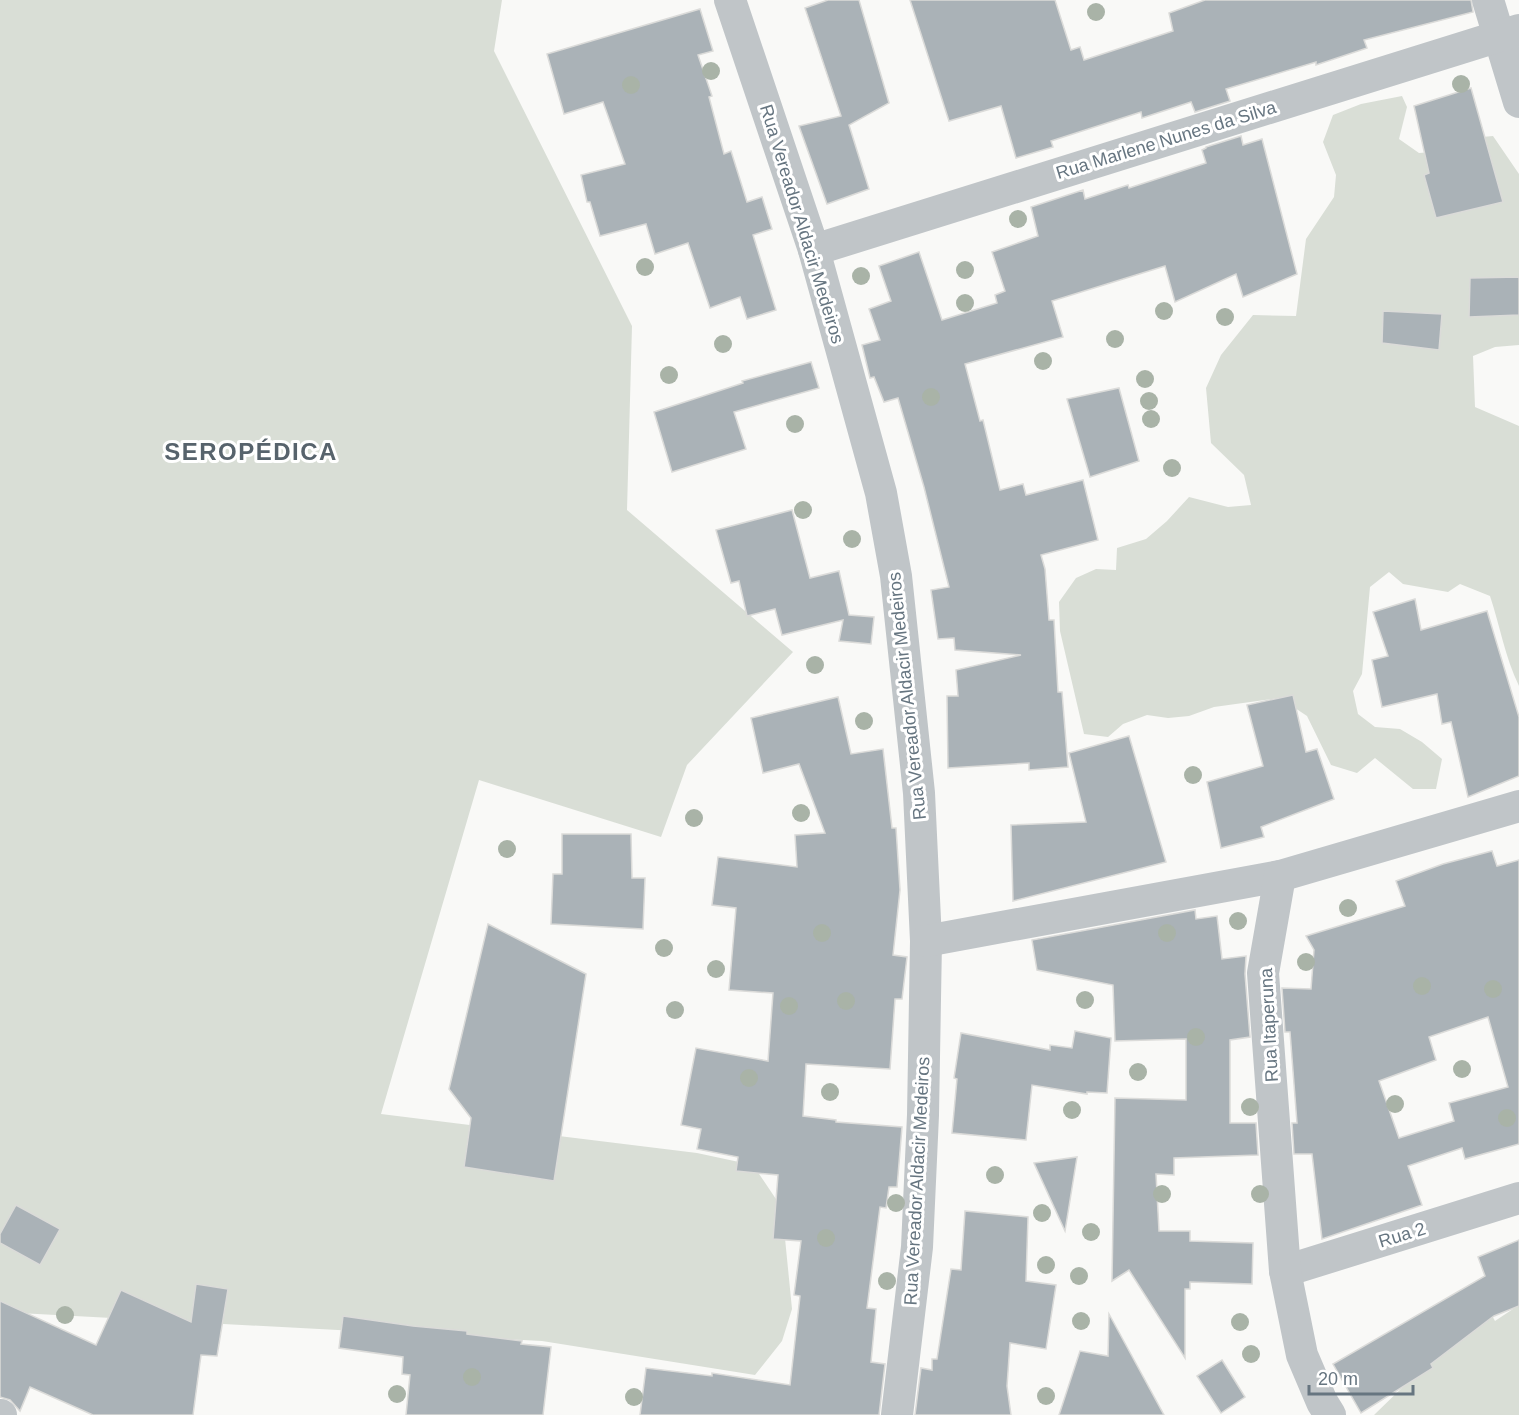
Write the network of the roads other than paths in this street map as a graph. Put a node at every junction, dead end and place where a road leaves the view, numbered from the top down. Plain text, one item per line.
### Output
1 (730, 0) edge
2 (1488, 0) edge
3 (1509, 33) edge
4 (1519, 102) edge
5 (814, 250) junction
6 (1519, 807) edge
7 (1280, 876) junction
8 (926, 941) junction
9 (1519, 1198) edge
10 (1285, 1271) junction
11 (897, 1415) edge
12 (1329, 1415) edge

1 - 5 street, Rua Vereador Aldacir Medeiros
2 - 3 street
3 - 4 street
3 - 5 street, Rua Marlene Nunes da Silva
5 - 8 street, Rua Vereador Aldacir Medeiros
6 - 7 street
7 - 8 street
7 - 10 street, Rua Itaperuna
8 - 11 street, Rua Vereador Aldacir Medeiros
9 - 10 street, Rua 2
10 - 12 street, Rua Itaperuna

